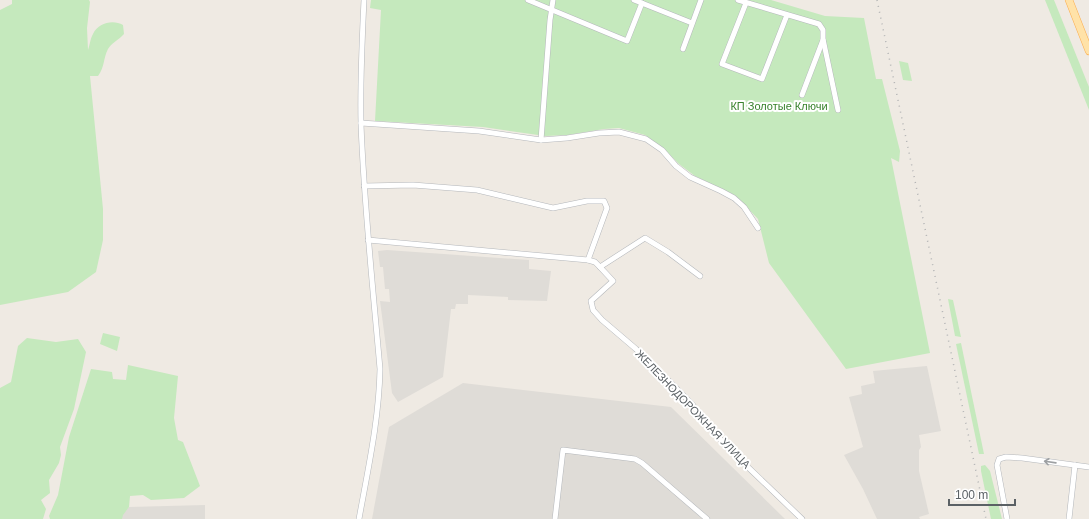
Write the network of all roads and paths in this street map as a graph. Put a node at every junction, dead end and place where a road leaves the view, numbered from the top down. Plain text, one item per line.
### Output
1 (364, 0) edge
2 (528, 0) edge
3 (553, 0) edge
4 (634, 0) edge
5 (701, 0) edge
6 (738, 0) edge
7 (1069, 0) edge
8 (642, 3) junction
9 (746, 3) junction
10 (552, 10) junction
11 (787, 15) junction
12 (692, 23) junction
13 (823, 39) junction
14 (683, 49) dead end
15 (1089, 51) edge
16 (802, 95) dead end
17 (838, 110) dead end
18 (361, 123) junction
19 (541, 140) junction
20 (364, 186) junction
21 (758, 228) dead end
22 (368, 240) junction
23 (588, 260) junction
24 (600, 267) junction
25 (700, 276) dead end
26 (1075, 465) junction
27 (1089, 467) edge
28 (359, 519) edge
29 (555, 519) edge
30 (707, 519) edge
31 (802, 519) edge
32 (1007, 519) edge
33 (1069, 519) edge

1 - 18 street
2 - 10 street
3 - 10 street
4 - 8 street
5 - 12 street
6 - 9 street
7 - 15 main road
8 - 10 street
8 - 12 street
9 - 11 street
9 - 11 street
10 - 19 street
11 - 13 street
12 - 14 street
13 - 16 street
13 - 17 street
18 - 19 street
18 - 20 street
19 - 21 street
20 - 22 street
20 - 23 street
22 - 23 street
22 - 28 street
23 - 24 street
24 - 25 street
24 - 31 street, ЖЕЛЕЗНОДОРОЖНАЯ УЛИЦА
26 - 27 street
26 -> 32 street
26 - 33 street
29 - 30 street

